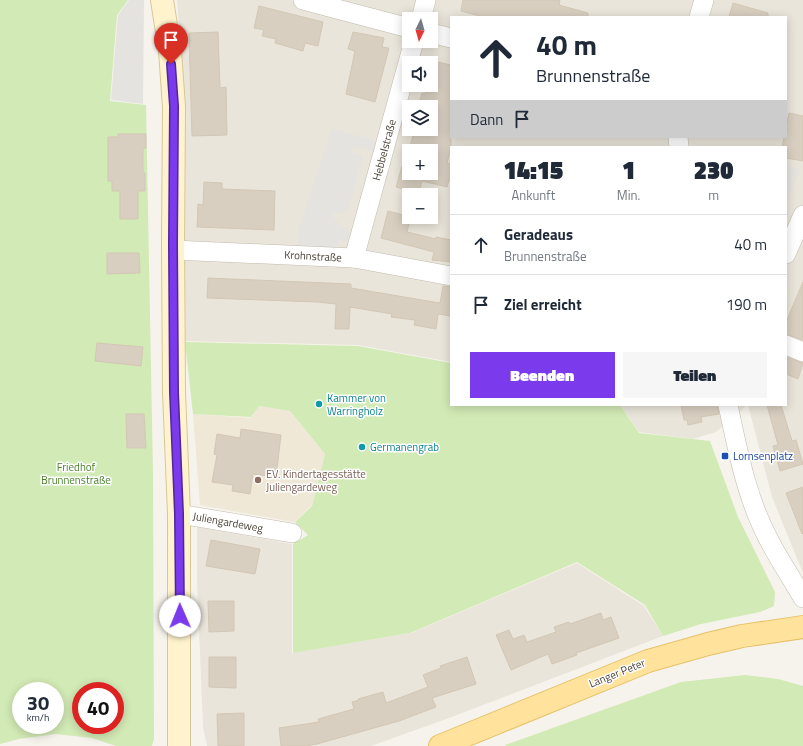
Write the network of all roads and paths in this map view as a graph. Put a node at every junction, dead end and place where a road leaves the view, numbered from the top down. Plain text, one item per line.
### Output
1 (162, 0) edge
2 (303, 0) edge
3 (426, 0) edge
4 (704, 0) edge
5 (422, 12) edge
6 (699, 16) edge
7 (402, 26) edge
8 (438, 35) edge
9 (450, 38) edge
10 (412, 48) edge
11 (803, 216) edge
12 (173, 250) junction
13 (787, 252) edge
14 (354, 258) junction
15 (450, 276) edge
16 (787, 345) edge
17 (803, 352) edge
18 (729, 407) edge
19 (179, 514) junction
20 (292, 533) dead end
21 (803, 598) edge
22 (803, 627) edge
23 (179, 746) edge
24 (440, 746) edge

1 - 12 street
2 - 7 street
3 - 5 street
4 - 6 street
8 - 9 street
10 - 14 street, Hebbelstraße
11 - 13 street
12 - 14 street, Krohnstraße
12 - 19 street
14 - 15 street, Krohnstraße
16 - 17 street
18 - 21 street
19 - 20 street, Juliengardeweg
19 - 23 street, Juliengardeweg
22 - 24 main road, Langer Peter

